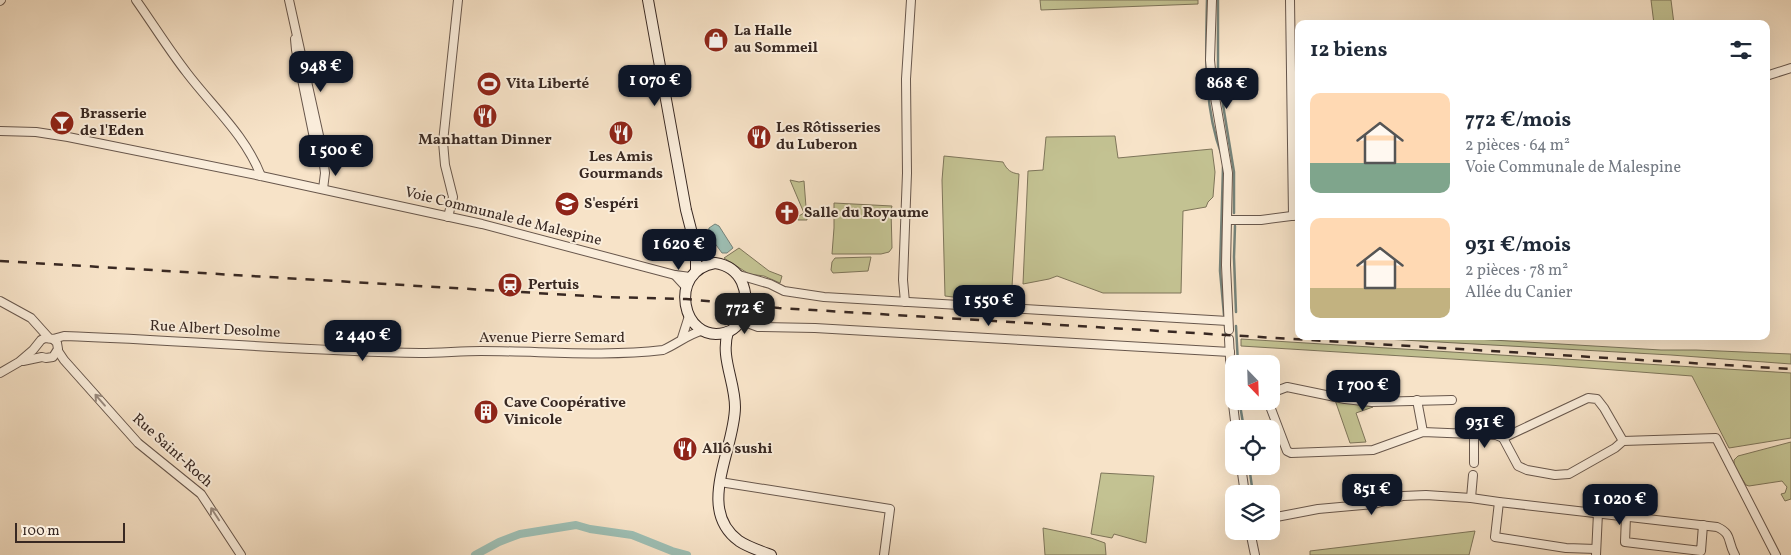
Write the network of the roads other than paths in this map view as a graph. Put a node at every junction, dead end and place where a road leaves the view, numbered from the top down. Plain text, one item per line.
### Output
1 (136, 0) edge
2 (289, 0) edge
3 (458, 0) edge
4 (648, 0) edge
5 (912, 0) edge
6 (1212, 0) edge
7 (1290, 0) edge
8 (1791, 68) edge
9 (1770, 75) edge
10 (0, 131) edge
11 (261, 176) junction
12 (1295, 180) edge
13 (323, 190) junction
14 (1295, 216) edge
15 (448, 217) junction
16 (1227, 220) junction
17 (696, 249) junction
18 (715, 263) junction
19 (739, 275) junction
20 (690, 278) junction
21 (759, 281) junction
22 (746, 290) junction
23 (0, 301) edge
24 (905, 302) junction
25 (689, 316) junction
26 (742, 318) junction
27 (1228, 321) junction
28 (1229, 330) dead end
29 (705, 332) junction
30 (728, 332) junction
31 (71, 336) junction
32 (682, 338) junction
33 (1229, 339) dead end
34 (45, 341) junction
35 (58, 349) junction
36 (725, 351) junction
37 (1230, 352) junction
38 (419, 353) joint
39 (1230, 355) edge
40 (42, 357) junction
41 (19, 362) junction
42 (0, 373) edge
43 (1280, 390) edge
44 (1416, 400) junction
45 (1452, 400) dead end
46 (1271, 410) edge
47 (1423, 432) junction
48 (1474, 435) junction
49 (1503, 438) junction
50 (1623, 441) junction
51 (1474, 463) dead end
52 (1473, 476) dead end
53 (720, 482) junction
54 (1471, 498) junction
55 (1499, 502) junction
56 (1598, 513) junction
57 (1280, 516) edge
58 (1626, 516) junction
59 (1703, 525) junction
60 (1252, 540) edge
61 (1596, 552) edge
62 (241, 555) edge
63 (770, 555) edge
64 (884, 555) edge
65 (1255, 555) edge
66 (1735, 555) edge
67 (1776, 555) edge

1 - 11 street
2 - 13 street
3 - 15 street
4 - 17 main road
5 - 24 street
6 - 16 street
7 - 12 street
8 - 9 street
10 - 11 street, Voie Communale de Malespine
11 - 13 street, Voie Communale de Malespine
13 - 15 street, Voie Communale de Malespine
14 - 16 street
15 - 20 street, Voie Communale de Malespine
16 - 27 street
17 - 18 main road
17 - 20 main road
18 - 19 main road
18 - 20 main road
19 - 21 street
19 - 22 main road
20 - 25 main road
21 - 22 street
21 - 24 street
22 - 26 main road
23 - 34 street
24 - 27 street
25 - 29 main road
25 - 32 street
26 - 30 main road
26 - 37 street
27 - 28 street
29 - 30 main road
29 - 32 street, Avenue Pierre Semard
29 - 36 main road
30 - 36 main road
31 - 34 street, Rue Albert Desolme
31 - 35 street
31 - 38 street, Rue Albert Desolme
32 - 38 street, Avenue Pierre Semard
33 - 37 street
34 - 35 street, Rue Saint-Roch
34 - 40 street
34 - 41 street
35 - 40 street
62 -> 35 street, Rue Saint-Roch
36 - 53 main road
37 - 39 street
40 - 41 street
41 - 42 street
43 - 44 street
44 - 45 street
44 - 47 street
46 - 47 street
47 - 48 street
48 - 49 street
48 - 51 street
49 - 50 street
49 - 50 street
50 - 67 street
52 - 54 street
53 - 63 main road
53 - 64 street
54 - 55 street
54 - 57 street
55 - 56 street
55 - 61 street
56 - 58 street
56 - 61 street
58 - 59 street
58 - 59 street
59 - 66 street
60 - 65 street

